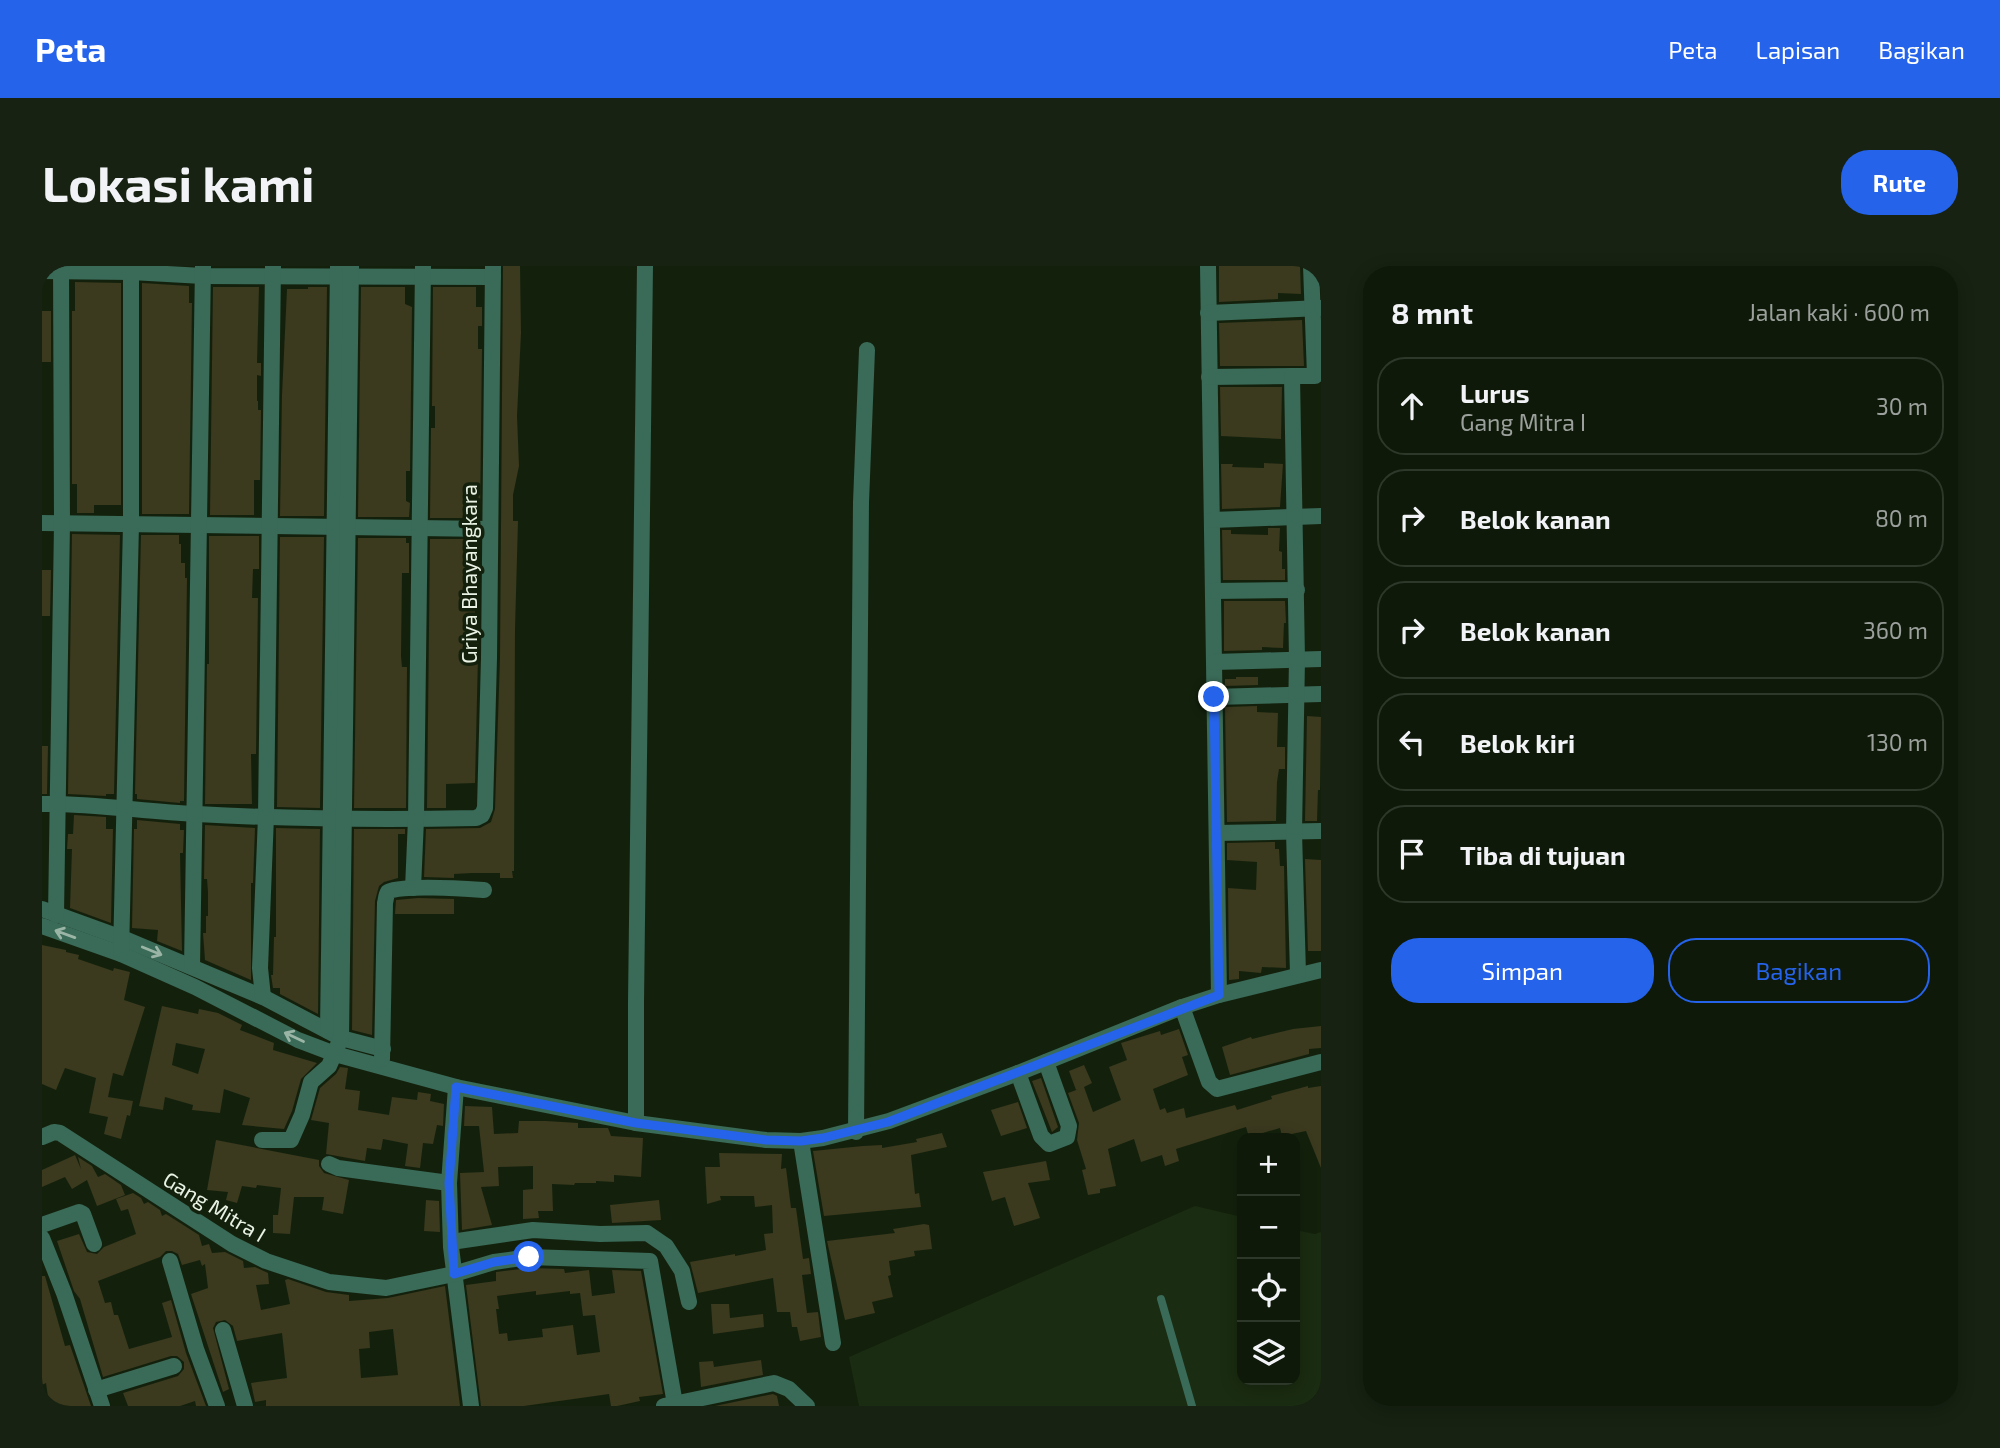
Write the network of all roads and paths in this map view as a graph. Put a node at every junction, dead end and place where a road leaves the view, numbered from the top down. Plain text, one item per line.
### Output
1 (645, 266) edge
2 (1208, 266) edge
3 (1311, 266) edge
4 (61, 268) edge
5 (131, 269) edge
6 (42, 271) edge
7 (203, 271) edge
8 (493, 271) edge
9 (273, 272) edge
10 (423, 272) edge
11 (344, 274) edge
12 (1317, 308) edge
13 (1208, 313) junction
14 (867, 350) dead end
15 (1292, 376) junction
16 (1318, 376) edge
17 (1209, 377) junction
18 (1321, 516) edge
19 (1295, 517) junction
20 (1212, 520) junction
21 (42, 523) edge
22 (62, 523) junction
23 (131, 524) junction
24 (200, 526) junction
25 (343, 526) junction
26 (271, 527) junction
27 (419, 528) junction
28 (489, 528) junction
29 (1297, 590) junction
30 (1213, 591) junction
31 (1297, 659) junction
32 (1321, 659) edge
33 (1214, 662) junction
34 (1321, 694) edge
35 (1296, 695) junction
36 (1214, 697) junction
37 (49, 804) edge
38 (125, 807) junction
39 (195, 814) junction
40 (266, 816) junction
41 (336, 818) junction
42 (416, 819) junction
43 (1321, 831) edge
44 (1294, 832) junction
45 (1217, 833) junction
46 (413, 888) junction
47 (484, 890) dead end
48 (49, 912) edge
49 (42, 926) edge
50 (122, 946) junction
51 (192, 967) junction
52 (1321, 970) edge
53 (1298, 974) junction
54 (1219, 995) junction
55 (263, 997) junction
56 (1182, 1007) junction
57 (334, 1035) junction
58 (383, 1049) junction
59 (335, 1054) junction
60 (1046, 1062) junction
61 (1321, 1062) edge
62 (382, 1067) junction
63 (1018, 1073) junction
64 (456, 1087) junction
65 (636, 1123) junction
66 (856, 1132) junction
67 (42, 1137) edge
68 (262, 1140) dead end
69 (801, 1141) junction
70 (329, 1164) dead end
71 (449, 1183) junction
72 (42, 1225) edge
73 (42, 1238) edge
74 (94, 1244) dead end
75 (451, 1245) junction
76 (170, 1261) dead end
77 (454, 1272) junction
78 (1161, 1300) dead end
79 (689, 1302) dead end
80 (223, 1330) dead end
81 (833, 1343) dead end
82 (174, 1366) dead end
83 (96, 1390) junction
84 (677, 1405) edge
85 (102, 1406) edge
86 (216, 1406) edge
87 (245, 1406) edge
88 (471, 1406) edge
89 (807, 1406) edge
90 (1192, 1406) edge

1 - 65 street
2 - 13 street
3 - 12 street
4 - 5 street
4 - 6 street
4 - 22 street
5 - 7 street
5 - 23 street
7 - 9 street
7 - 24 street
8 - 10 street
8 - 28 street, Griya Bhayangkara
9 - 11 street
9 - 26 street
10 - 11 street
10 - 27 street
11 - 25 street
12 - 13 street
12 - 16 street
13 - 17 street
14 - 66 street
15 - 16 street
15 - 17 street
15 - 19 street
17 - 20 street
18 - 19 street
19 - 20 street
19 - 29 street
20 - 30 street
21 - 22 street
22 - 23 street
22 - 37 street
23 - 24 street
23 - 38 street
24 - 26 street
24 - 39 street
25 - 26 street
25 - 27 street
25 - 41 street
26 - 40 street
27 - 28 street
27 - 42 street
28 - 42 street, Griya Bhayangkara
29 - 30 street
29 - 31 street
30 - 33 street
31 - 32 street
31 - 33 street
31 - 35 street
33 - 36 street
34 - 35 street
35 - 36 street
35 - 44 street
36 - 45 street
37 - 38 street, Griya Bhayangkara
37 - 48 street
38 - 39 street, Griya Bhayangkara
38 - 50 street
39 - 40 street, Griya Bhayangkara
39 - 51 street
40 - 41 street, Griya Bhayangkara
40 - 55 street
41 - 42 street, Griya Bhayangkara
41 - 57 street
42 - 46 street
43 - 44 street
44 - 45 street
44 - 53 street
45 - 54 street
46 - 47 street
46 - 58 street
48 - 50 street
50 -> 49 street
50 -> 51 street
59 -> 50 street
51 - 55 street
52 - 53 street
53 - 54 street
54 - 56 street
55 - 57 street
56 - 60 street
56 - 61 street
57 - 58 street
57 - 59 street
58 - 62 street
59 - 62 street
59 - 68 street
60 - 63 street
60 - 63 street
62 - 64 street
63 - 66 street
64 - 65 street
64 - 71 street
65 - 69 street
66 - 69 street
67 - 77 street, Gang Mitra I
69 - 81 street
70 - 71 street
71 - 75 street
72 - 74 street
73 - 83 street
75 - 77 street
75 - 79 street
76 - 86 street
77 - 84 street, Gang Mitra I
77 - 88 street
78 - 90 lane
80 - 87 street
82 - 83 street
83 - 85 street
84 - 89 street

